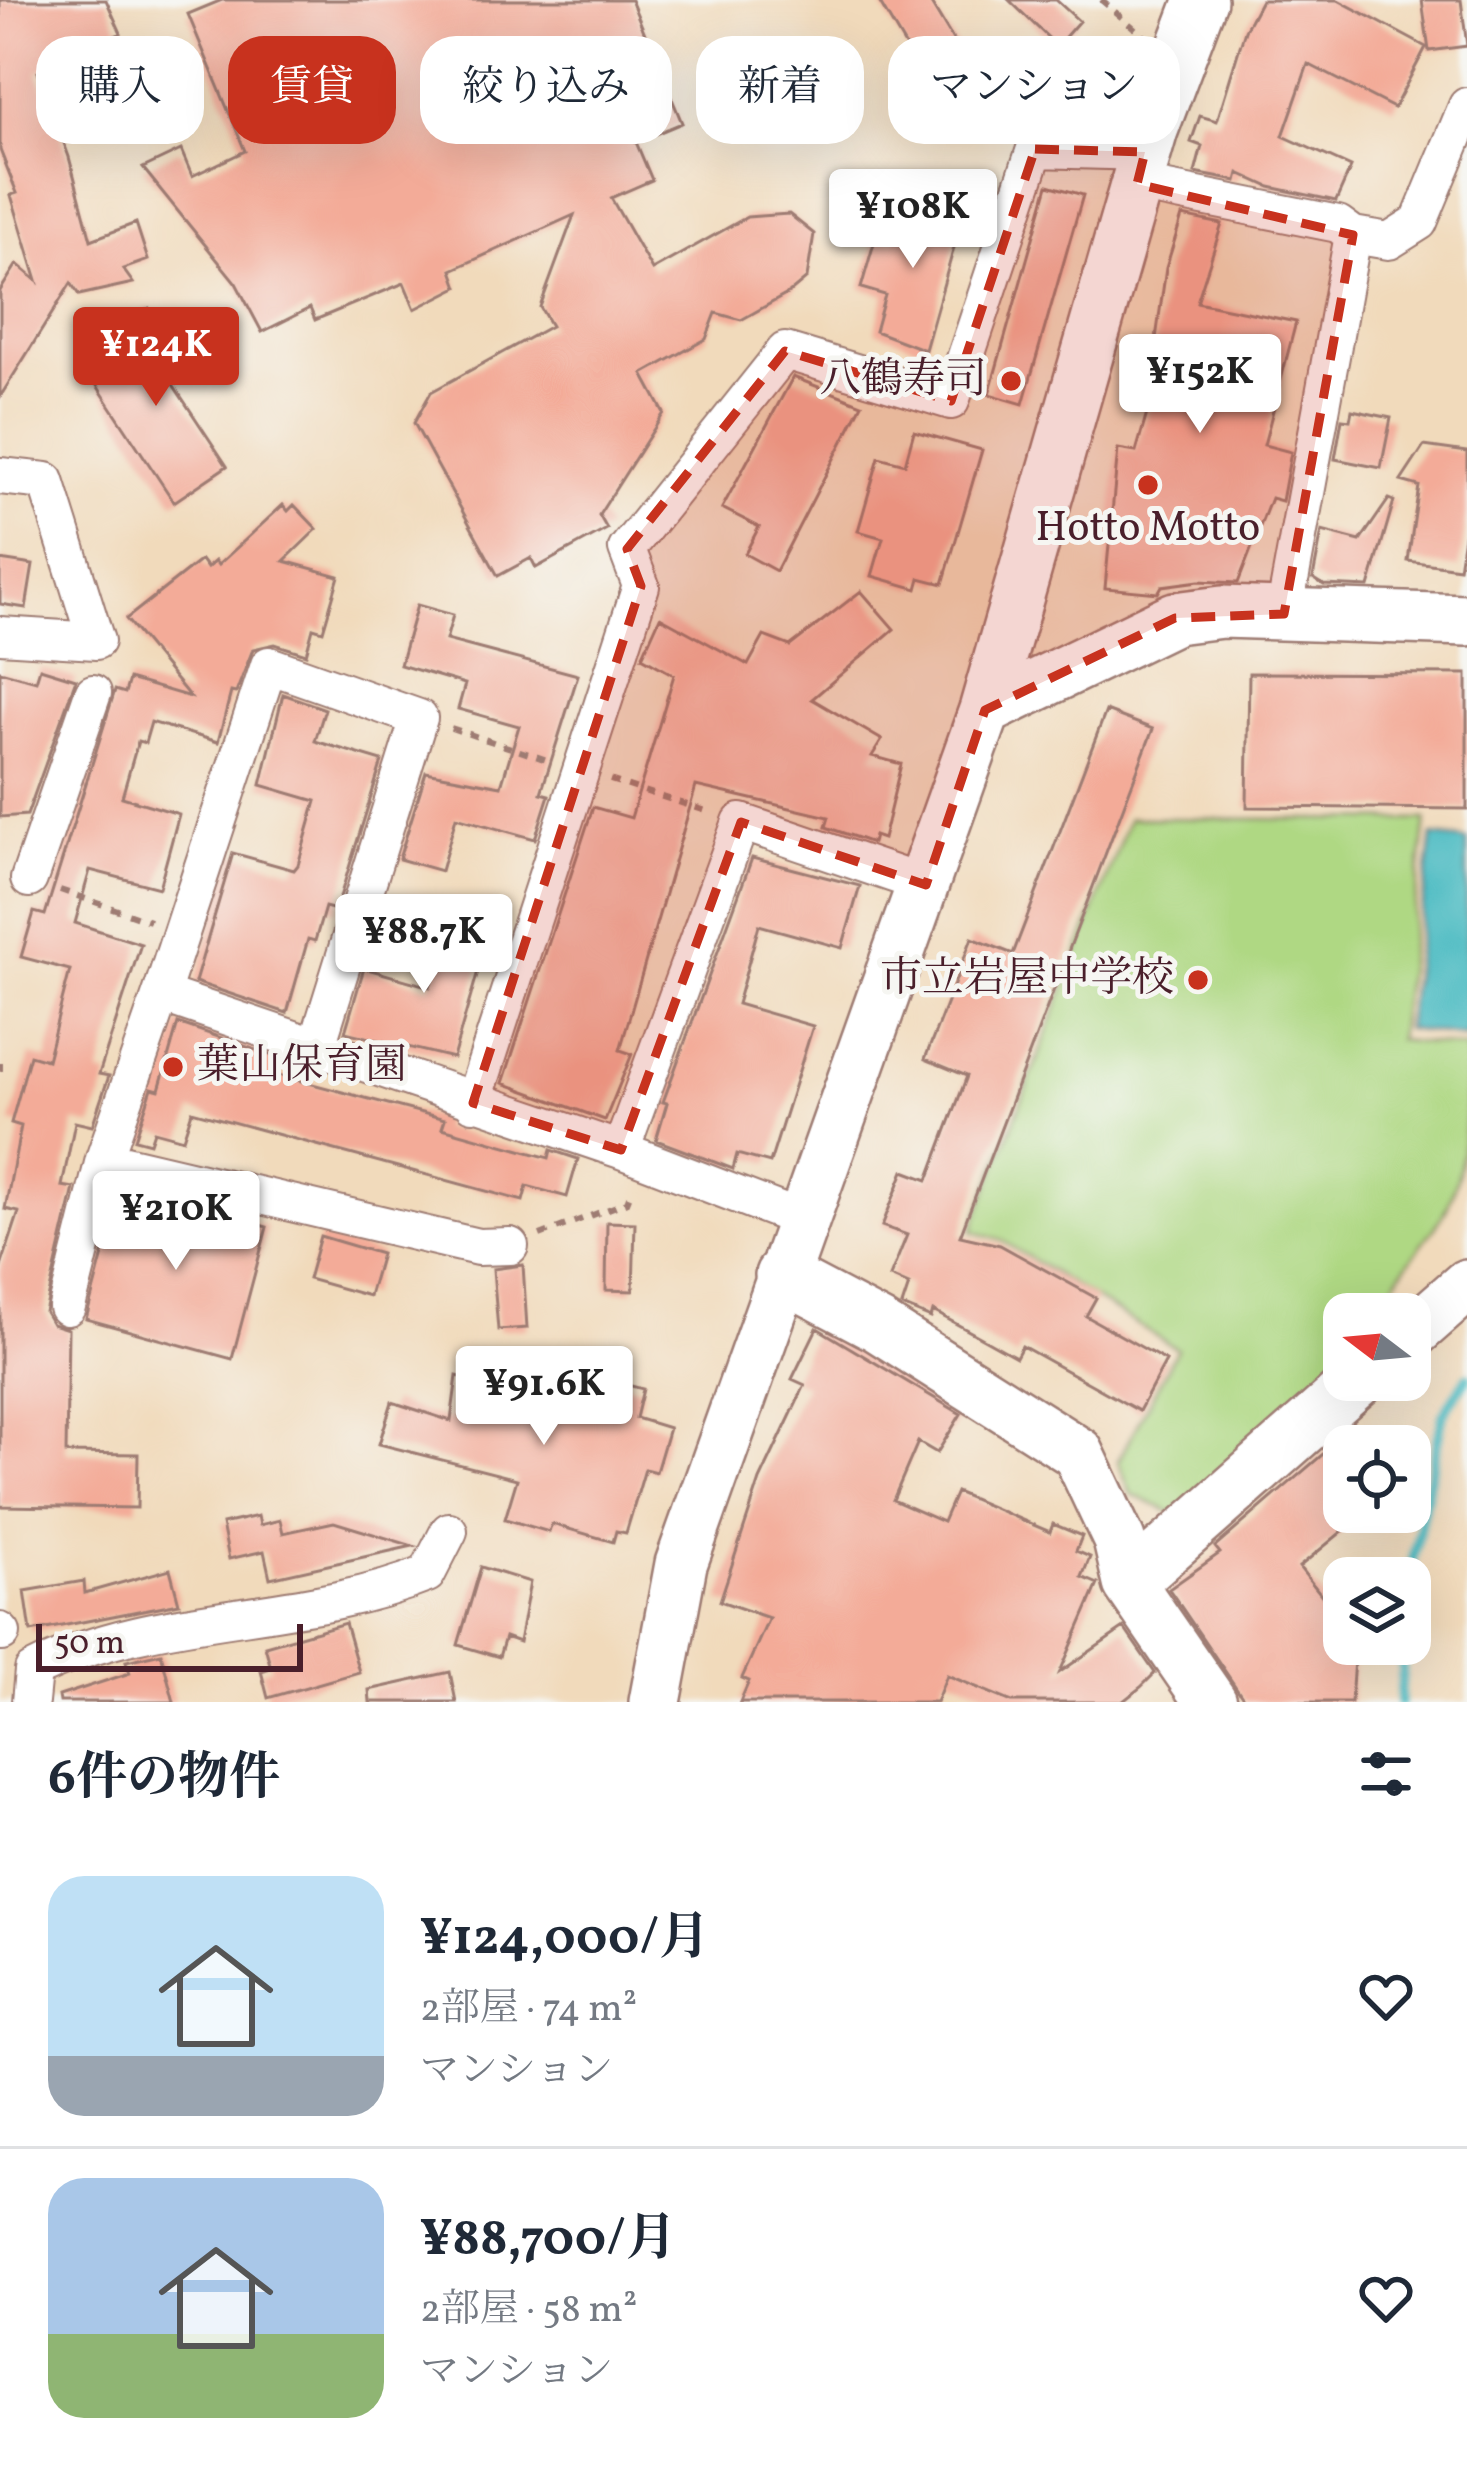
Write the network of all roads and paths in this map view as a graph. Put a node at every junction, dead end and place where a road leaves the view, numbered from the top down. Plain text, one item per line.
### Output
1 (1101, 0) edge
2 (1201, 0) edge
3 (1144, 36) edge
4 (1180, 50) edge
5 (1467, 106) edge
6 (1149, 144) edge
7 (1141, 168) junction
8 (1353, 235) junction
9 (0, 476) edge
10 (1284, 614) junction
11 (1467, 620) edge
12 (0, 635) edge
13 (93, 693) dead end
14 (985, 710) junction
15 (419, 718) junction
16 (580, 770) junction
17 (741, 822) junction
18 (29, 879) joint
19 (926, 885) junction
20 (181, 932) junction
21 (161, 994) junction
22 (317, 1045) junction
23 (473, 1103) junction
24 (622, 1150) junction
25 (104, 1159) junction
26 (803, 1220) junction
27 (510, 1246) joint
28 (781, 1275) junction
29 (1467, 1285) edge
30 (68, 1307) dead end
31 (1431, 1317) edge
32 (1335, 1401) edge
33 (448, 1532) dead end
34 (1129, 1583) junction
35 (657, 1686) edge
36 (30, 1702) edge
37 (611, 1702) edge
38 (1211, 1702) edge

1 - 3 path
2 - 4 street
5 - 8 street
6 - 7 street
7 - 8 street
7 - 14 street
7 - 16 street
8 - 10 street
9 - 12 street
10 - 11 street
10 - 14 street
13 - 18 street
14 - 19 street
15 - 16 path
15 - 20 street
15 - 22 street
16 - 17 path
16 - 23 street
17 - 19 street
17 - 24 street
18 - 20 path
19 - 26 street
20 - 21 street
21 - 22 street
21 - 25 street
22 - 23 street
23 - 24 street
24 - 26 street
24 - 27 path
25 - 27 street
25 - 30 street
26 - 28 street
28 - 34 street
28 - 35 street
29 - 31 street
32 - 34 street
33 - 36 street
34 - 38 street
35 - 37 street

